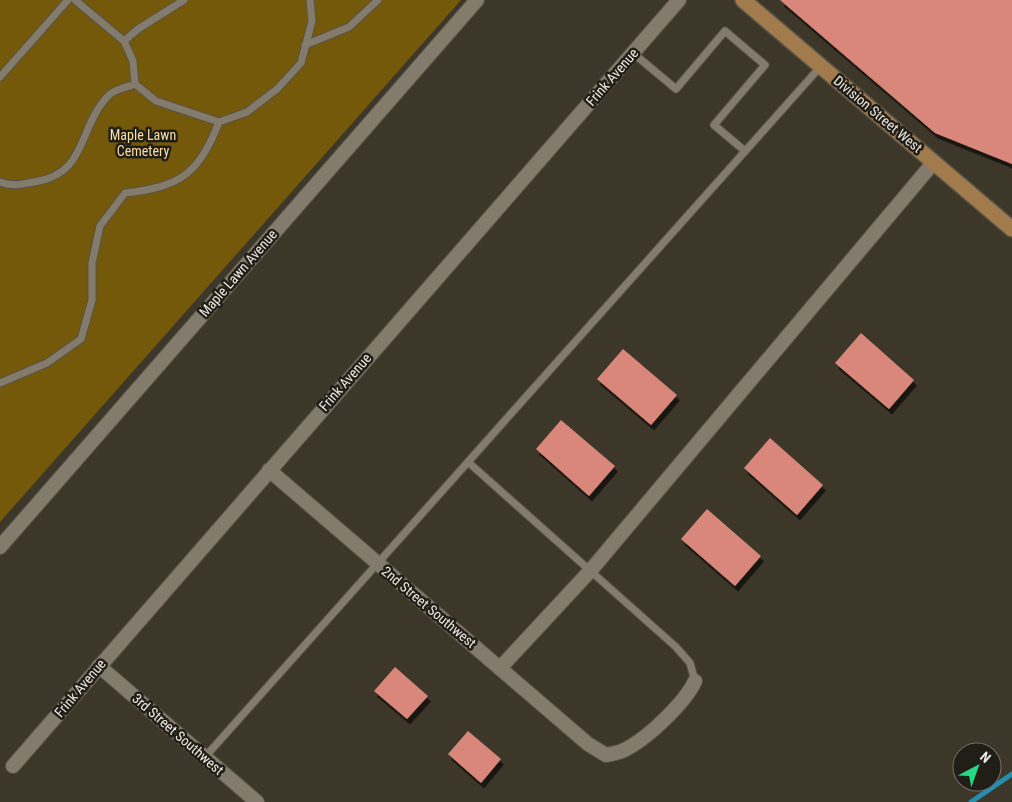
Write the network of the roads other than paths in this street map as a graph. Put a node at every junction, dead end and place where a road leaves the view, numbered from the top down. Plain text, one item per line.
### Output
1 (68, 0) edge
2 (75, 0) edge
3 (184, 0) edge
4 (310, 0) edge
5 (378, 0) edge
6 (477, 0) edge
7 (679, 0) edge
8 (744, 0) edge
9 (124, 41) junction
10 (305, 45) junction
11 (633, 53) junction
12 (821, 66) junction
13 (0, 77) edge
14 (135, 84) junction
15 (219, 122) junction
16 (745, 151) junction
17 (934, 162) junction
18 (0, 182) edge
19 (1012, 229) edge
20 (0, 383) edge
21 (468, 462) junction
22 (269, 470) junction
23 (0, 547) edge
24 (378, 563) junction
25 (591, 570) junction
26 (98, 666) junction
27 (500, 668) junction
28 (695, 680) joint
29 (205, 757) junction
30 (13, 766) dead end
31 (257, 802) edge

1 - 13 lane
2 - 9 lane
3 - 9 lane
4 - 10 lane
5 - 10 lane
6 - 23 street, Maple Lawn Avenue
7 - 11 street, Frink Avenue
8 - 12 street, Division Street West
9 - 14 lane
10 - 15 lane
11 - 16 lane
11 - 22 street, Frink Avenue
12 - 16 lane
12 - 17 street, Division Street West
14 - 15 lane
14 - 18 lane
15 - 20 lane
16 - 21 lane
17 - 19 street, Division Street West
17 - 25 street
21 - 24 lane
21 - 25 lane
22 - 24 street, 2nd Street Southwest
22 - 26 street, Frink Avenue
24 - 27 street, 2nd Street Southwest
24 - 29 lane
25 - 27 street
25 - 28 lane
26 - 29 street, 3rd Street Southwest
26 - 30 street, Frink Avenue
27 - 28 street, 2nd Street Southwest
29 - 31 street, 3rd Street Southwest

